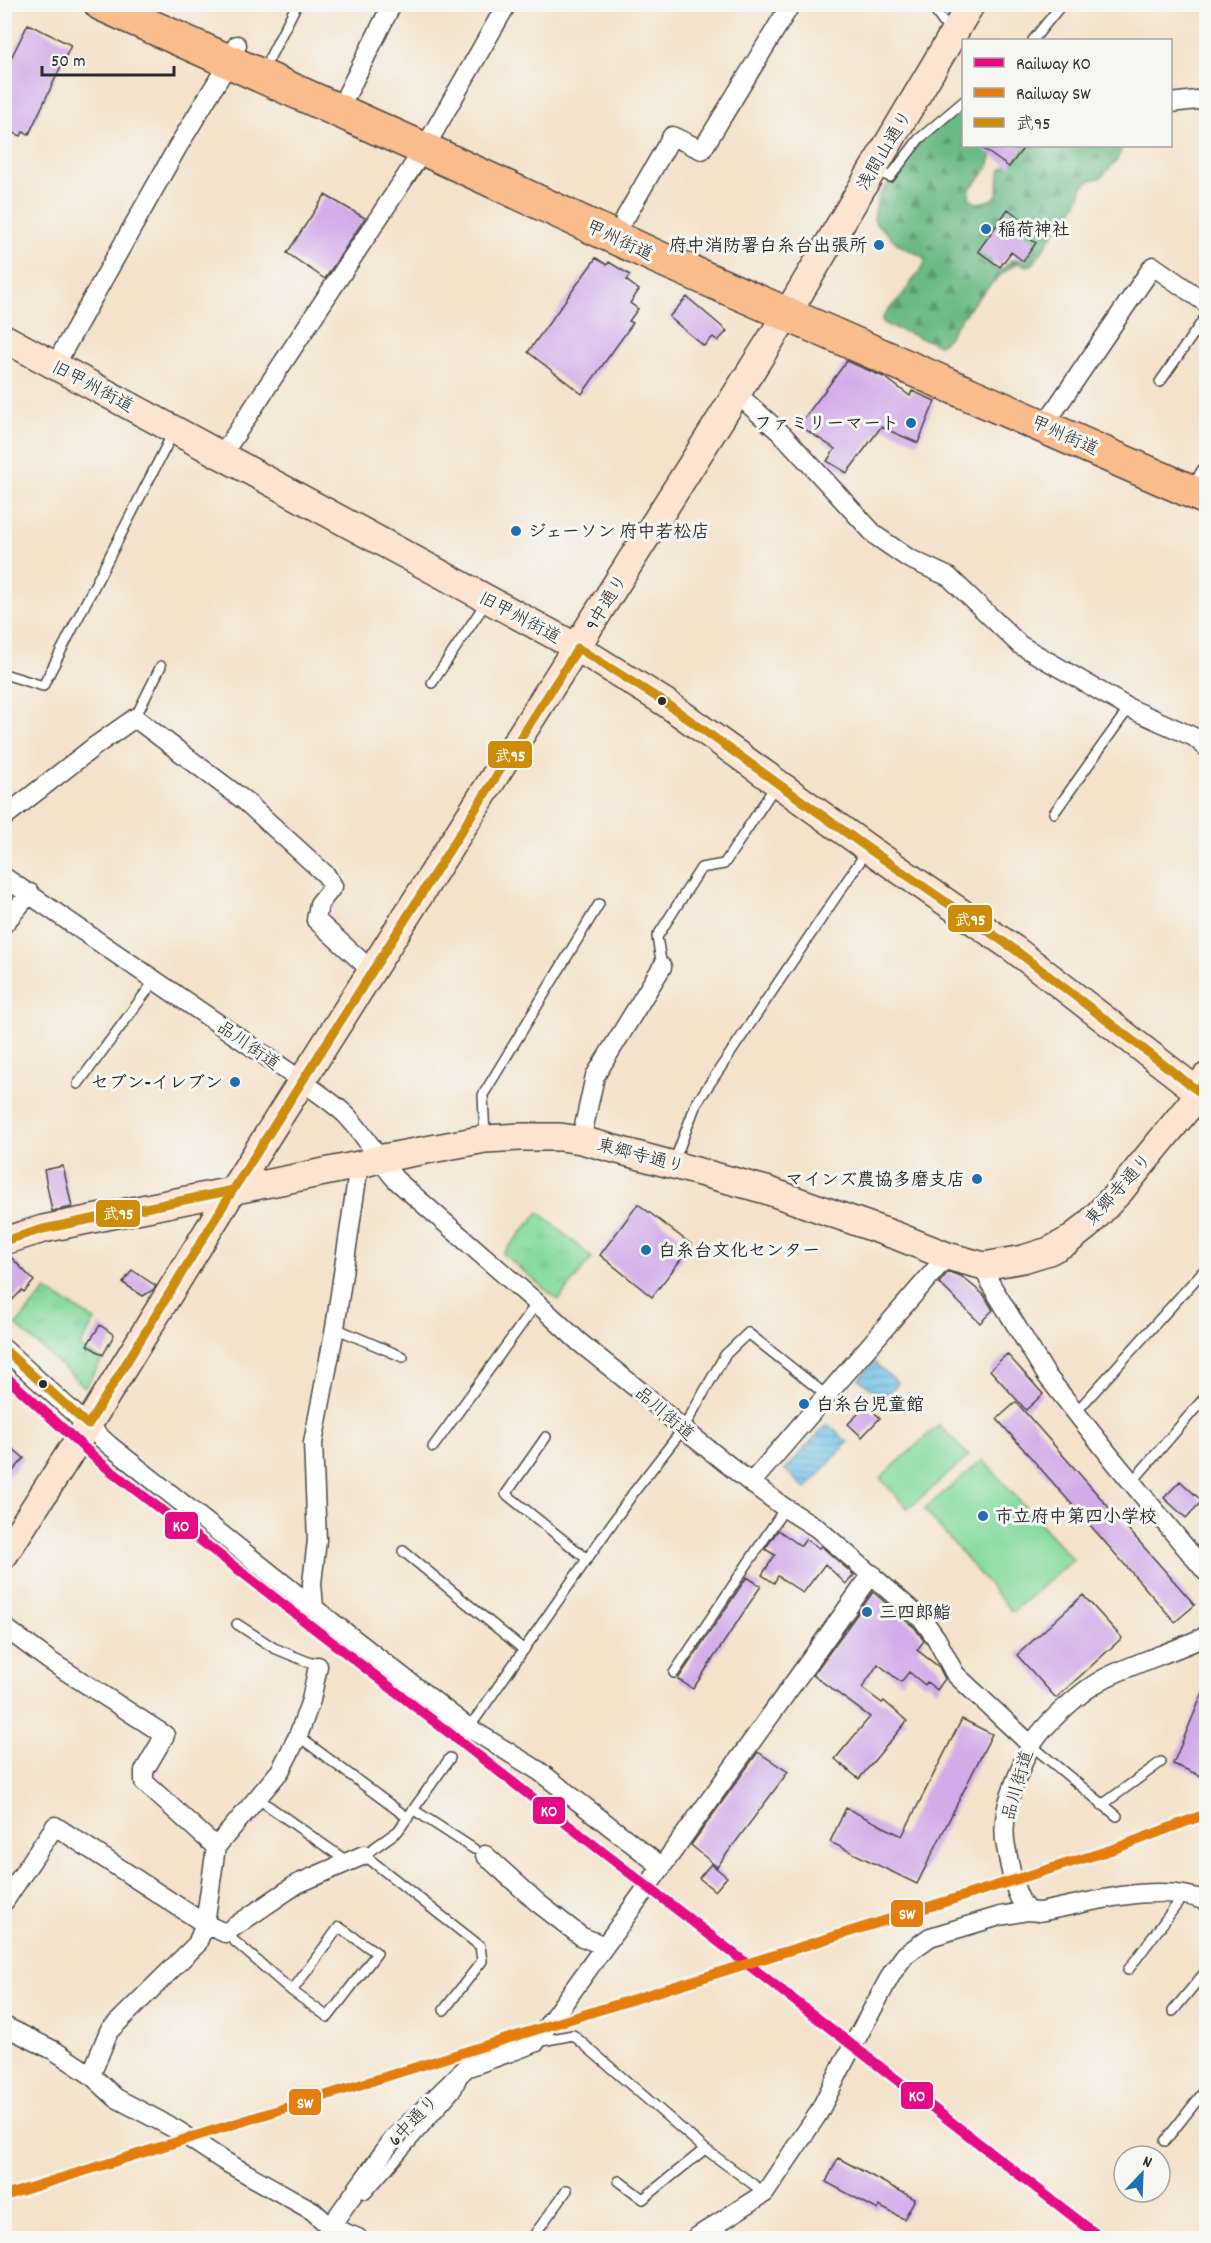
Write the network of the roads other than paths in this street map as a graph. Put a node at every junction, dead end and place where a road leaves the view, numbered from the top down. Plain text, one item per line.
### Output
1 (101, 4) edge
2 (150, 4) edge
3 (297, 4) edge
4 (392, 4) edge
5 (524, 4) edge
6 (791, 4) edge
7 (930, 4) edge
8 (971, 4) edge
9 (1062, 4) edge
10 (505, 9) edge
11 (952, 36) junction
12 (1034, 39) edge
13 (233, 54) junction
14 (269, 59) junction
15 (347, 94) junction
16 (1206, 99) edge
17 (962, 102) edge
18 (1172, 103) edge
19 (428, 142) junction
20 (873, 169) junction
21 (625, 218) junction
22 (1206, 303) edge
23 (792, 305) junction
24 (1206, 315) edge
25 (4, 338) edge
26 (55, 365) junction
27 (1160, 382) dead end
28 (736, 393) junction
29 (1052, 414) junction
30 (174, 430) junction
31 (222, 455) junction
32 (1205, 484) edge
33 (488, 599) junction
34 (578, 648) junction
35 (161, 666) dead end
36 (4, 674) edge
37 (432, 683) dead end
38 (1129, 708) junction
39 (135, 718) junction
40 (1206, 747) edge
41 (778, 783) junction
42 (1054, 813) dead end
43 (4, 817) edge
44 (869, 849) junction
45 (4, 877) edge
46 (30, 893) junction
47 (599, 904) dead end
48 (4, 924) edge
49 (662, 967) joint
50 (372, 971) junction
51 (155, 980) junction
52 (302, 1081) junction
53 (78, 1084) dead end
54 (1204, 1088) edge
55 (485, 1139) junction
56 (581, 1140) junction
57 (369, 1162) junction
58 (673, 1164) junction
59 (232, 1190) junction
60 (4, 1241) edge
61 (947, 1256) junction
62 (984, 1266) junction
63 (1206, 1268) edge
64 (537, 1303) junction
65 (335, 1329) junction
66 (4, 1349) edge
67 (403, 1357) dead end
68 (826, 1395) junction
69 (1206, 1396) edge
70 (1075, 1413) junction
71 (88, 1425) junction
72 (683, 1429) junction
73 (546, 1437) dead end
74 (433, 1447) dead end
75 (1132, 1482) junction
76 (751, 1483) junction
77 (785, 1508) junction
78 (403, 1551) dead end
79 (4, 1555) edge
80 (587, 1559) junction
81 (1206, 1570) edge
82 (872, 1574) junction
83 (314, 1608) junction
84 (237, 1624) dead end
85 (7, 1634) edge
86 (1206, 1636) edge
87 (524, 1650) junction
88 (318, 1666) joint
89 (674, 1673) dead end
90 (469, 1728) junction
91 (298, 1736) junction
92 (1031, 1745) junction
93 (450, 1758) dead end
94 (1161, 1762) dead end
95 (257, 1798) junction
96 (1102, 1805) junction
97 (411, 1814) junction
98 (1117, 1816) dead end
99 (216, 1846) junction
100 (480, 1852) joint
101 (356, 1858) junction
102 (662, 1867) junction
103 (1184, 1895) junction
104 (1206, 1901) edge
105 (4, 1902) edge
106 (1028, 1911) junction
107 (205, 1924) junction
108 (225, 1933) junction
109 (605, 1946) junction
110 (1128, 1970) dead end
111 (1206, 1971) edge
112 (292, 1991) junction
113 (444, 2010) dead end
114 (1173, 2011) dead end
115 (4, 2026) edge
116 (535, 2043) junction
117 (466, 2068) junction
118 (91, 2075) junction
119 (1206, 2089) edge
120 (1202, 2103) edge
121 (1165, 2141) dead end
122 (705, 2149) junction
123 (619, 2181) dead end
124 (567, 2190) dead end
125 (765, 2193) junction
126 (366, 2194) dead end
127 (723, 2232) edge
128 (328, 2233) edge
129 (358, 2238) edge
130 (532, 2238) edge
131 (695, 2238) edge

1 - 13 highway, 甲州街道
2 - 13 highway, 甲州街道
3 - 14 lane
4 - 15 street
5 - 10 street
6 - 21 street
7 - 11 lane
8 - 11 street, 浅間山通り
9 - 12 lane
10 - 19 street
11 - 20 street, 浅間山通り
13 - 14 highway, 甲州街道
13 - 19 highway, 甲州街道
13 - 26 street
14 - 15 highway, 甲州街道
15 - 19 highway, 甲州街道
16 - 18 street
17 - 20 lane
19 - 21 highway, 甲州街道
19 - 23 highway, 甲州街道
19 - 31 street
20 - 23 street, 浅間山通り
21 - 23 highway, 甲州街道
22 - 29 street
23 - 28 street, 9中通り
23 - 29 highway, 甲州街道
23 - 32 highway, 甲州街道
24 - 27 lane
25 - 26 street, 旧甲州街道
26 - 30 street, 旧甲州街道
28 - 34 street, 9中通り
28 - 38 street
29 - 32 highway, 甲州街道
30 - 31 street, 旧甲州街道
30 - 36 lane
31 - 33 street, 旧甲州街道
33 - 34 street, 旧甲州街道
33 - 37 lane
34 - 41 street, 旧甲州街道
34 - 50 street, 9中通り
35 - 39 lane
38 - 40 street
38 - 42 lane
39 - 43 street
39 - 50 street
41 - 44 street, 旧甲州街道
41 - 49 lane
44 - 54 street, 旧甲州街道
44 - 58 lane
45 - 46 street, 品川街道
46 - 48 street
46 - 51 street, 品川街道
47 - 55 lane
49 - 56 street
50 - 52 street, 9中通り
51 - 52 street, 品川街道
51 - 53 lane
52 - 57 street, 品川街道
52 - 59 street, 9中通り
54 - 62 street, 東郷寺通り
55 - 56 street, 東郷寺通り
55 - 57 street, 東郷寺通り
56 - 58 street, 東郷寺通り
57 - 59 street, 東郷寺通り
57 - 64 street, 品川街道
57 - 65 street
58 - 61 street, 東郷寺通り
59 - 60 street, 東郷寺通り
59 - 71 street, 9中通り
61 - 62 street, 東郷寺通り
61 - 68 street
62 - 70 street
63 - 70 lane
64 - 72 street, 品川街道
64 - 74 lane
65 - 67 lane
65 - 83 street
66 - 71 street
68 - 72 lane
68 - 76 street
69 - 75 lane
70 - 75 street
71 - 79 street, 9中通り
71 - 83 street
72 - 76 street, 品川街道
72 - 80 lane
73 - 80 lane
75 - 81 street
76 - 77 street, 品川街道
77 - 82 street, 品川街道
77 - 89 lane
78 - 87 lane
80 - 87 lane
82 - 92 street, 品川街道
82 - 102 street
83 - 90 street
84 - 88 lane
85 - 99 street
86 - 92 street
87 - 90 lane
88 - 91 street
90 - 102 street
91 - 95 street
91 - 97 lane
92 - 96 lane
92 - 106 street, 品川街道
93 - 97 lane
94 - 96 lane
95 - 99 street
95 - 101 lane
96 - 98 lane
97 - 100 lane
97 - 101 lane
99 - 107 street
100 - 109 street
101 - 108 street
101 - 113 lane
102 - 109 street
103 - 104 street
103 - 106 street
103 - 110 lane
105 - 107 street
106 - 125 street
107 - 108 street
107 - 118 street
108 - 112 lane
109 - 116 street
111 - 114 lane
112 - 112 lane
115 - 118 street
116 - 117 street, 6中通り
116 - 122 lane
117 - 126 lane
117 - 128 street, 6中通り
118 - 128 street
119 - 120 lane
120 - 121 lane
122 - 123 lane
122 - 125 lane
124 - 130 lane
125 - 127 street
127 - 131 street
128 - 129 street

